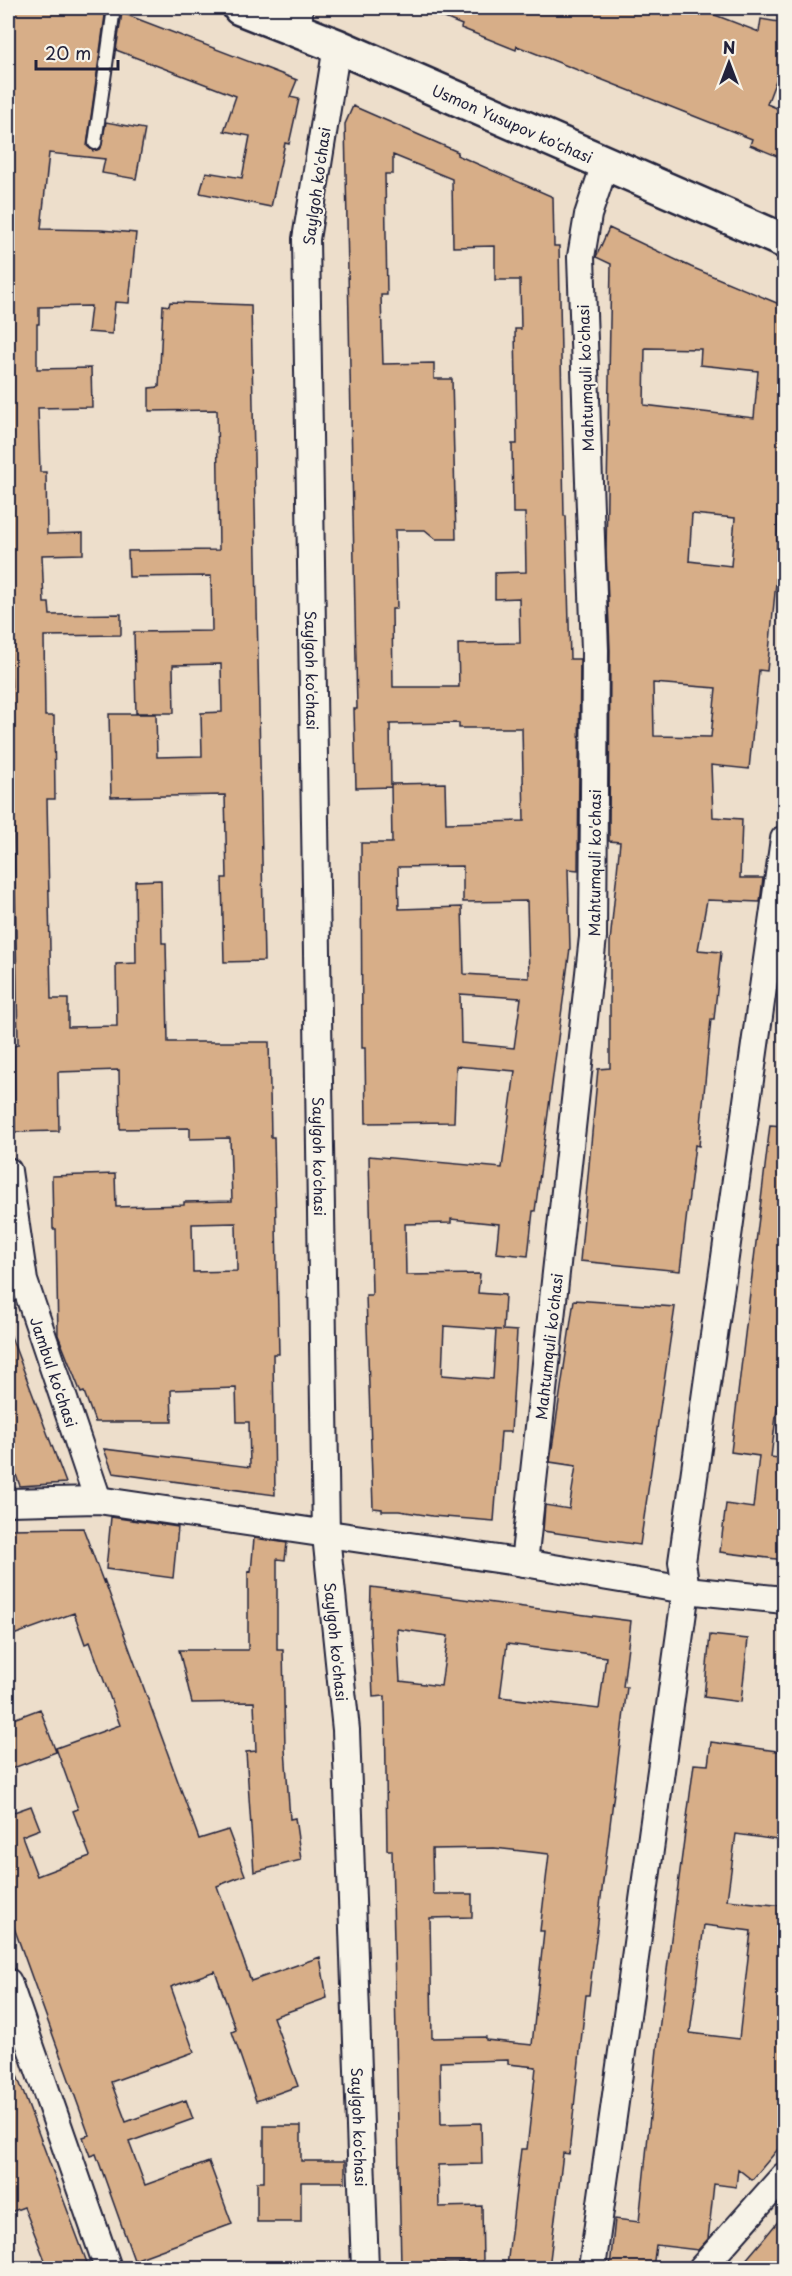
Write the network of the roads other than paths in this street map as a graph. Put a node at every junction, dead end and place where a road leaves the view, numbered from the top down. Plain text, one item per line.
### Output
1 (114, 8) edge
2 (240, 8) edge
3 (299, 19) edge
4 (337, 46) junction
5 (95, 143) dead end
6 (605, 164) junction
7 (784, 241) edge
8 (784, 839) edge
9 (8, 1171) edge
10 (98, 1500) junction
11 (8, 1502) edge
12 (326, 1535) junction
13 (524, 1563) junction
14 (686, 1590) junction
15 (784, 1600) edge
16 (8, 1982) edge
17 (784, 2176) edge
18 (108, 2268) edge
19 (365, 2268) edge
20 (592, 2268) edge
21 (702, 2268) edge

1 - 5 lane
2 - 3 main road, Usmon Yusupov ko'chasi
3 - 4 main road, Usmon Yusupov ko'chasi
4 - 6 main road, Usmon Yusupov ko'chasi
4 - 12 street, Saylgoh ko'chasi
6 - 7 main road, Usmon Yusupov ko'chasi
6 - 13 street, Mahtumquli ko'chasi
8 - 14 street
9 - 10 street, Jambul ko'chasi
10 - 11 street
10 - 12 street
12 - 13 street
12 - 19 street, Saylgoh ko'chasi
13 - 14 street
14 - 15 street
14 - 20 street
16 - 18 street
17 - 21 street

